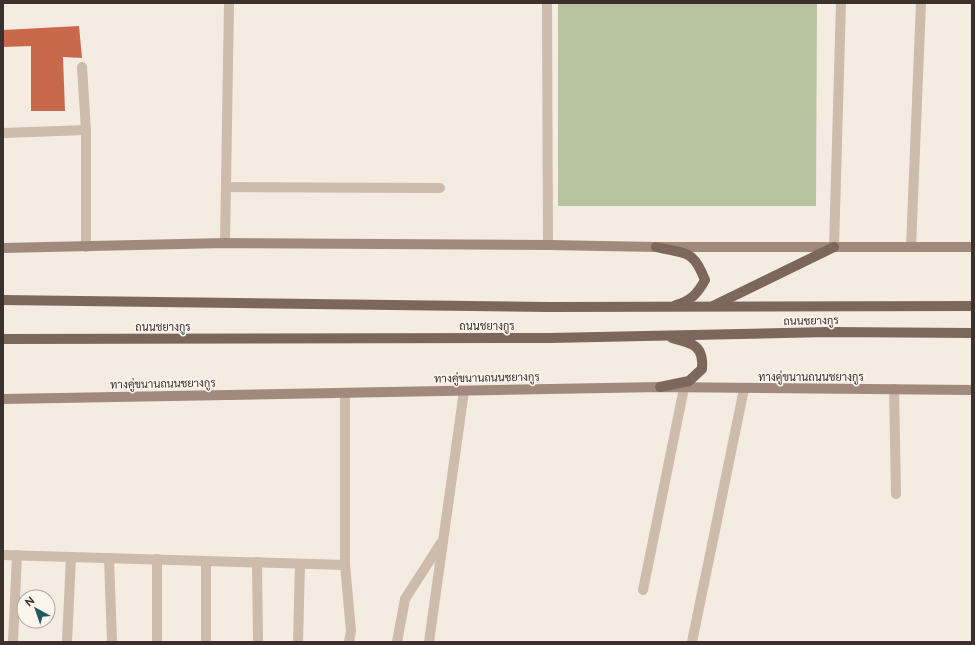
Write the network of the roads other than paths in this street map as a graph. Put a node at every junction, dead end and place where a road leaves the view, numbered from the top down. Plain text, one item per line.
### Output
1 (230, 3) edge
2 (547, 3) edge
3 (841, 3) edge
4 (921, 3) edge
5 (82, 67) dead end
6 (86, 130) junction
7 (3, 133) edge
8 (226, 187) junction
9 (440, 188) dead end
10 (225, 243) junction
11 (548, 245) junction
12 (86, 246) junction
13 (656, 247) junction
14 (911, 247) junction
15 (972, 247) edge
16 (3, 248) edge
17 (834, 248) junction
18 (3, 300) edge
19 (972, 306) edge
20 (709, 307) junction
21 (662, 308) junction
22 (972, 333) edge
23 (662, 335) junction
24 (3, 340) edge
25 (660, 387) junction
26 (684, 388) junction
27 (744, 389) junction
28 (894, 389) junction
29 (972, 390) edge
30 (464, 391) junction
31 (345, 393) junction
32 (3, 399) edge
33 (896, 494) dead end
34 (443, 541) junction
35 (3, 555) edge
36 (17, 555) junction
37 (71, 557) junction
38 (109, 558) junction
39 (156, 559) junction
40 (206, 561) junction
41 (257, 562) junction
42 (300, 564) junction
43 (345, 565) junction
44 (643, 590) dead end
45 (13, 642) edge
46 (68, 642) edge
47 (112, 642) edge
48 (157, 642) edge
49 (206, 642) edge
50 (258, 642) edge
51 (298, 642) edge
52 (349, 642) edge
53 (397, 642) edge
54 (429, 642) edge
55 (692, 642) edge

1 - 8 street
2 - 11 street
3 - 17 street
4 - 14 street
5 - 6 street
6 - 7 street
6 - 12 street
8 - 9 street
8 - 10 street
10 - 11 main road
10 - 12 main road
11 - 13 main road
12 - 16 main road
13 - 17 main road
13 - 21 main road
14 - 15 main road
14 - 17 main road
17 - 20 main road
18 - 21 main road, ถนนชยางกูร
19 - 20 main road, ถนนชยางกูร
20 - 21 main road, ถนนชยางกูร
22 - 23 main road, ถนนชยางกูร
23 - 24 main road, ถนนชยางกูร
23 - 25 main road
25 - 26 main road, ทางคู่ขนานถนนชยางกูร
25 - 30 main road, ทางคู่ขนานถนนชยางกูร
26 - 27 main road, ทางคู่ขนานถนนชยางกูร
26 - 44 street
27 - 28 main road, ทางคู่ขนานถนนชยางกูร
27 - 55 street
28 - 29 main road, ทางคู่ขนานถนนชยางกูร
28 - 33 street
30 - 31 main road, ทางคู่ขนานถนนชยางกูร
30 - 34 street
31 - 32 main road, ทางคู่ขนานถนนชยางกูร
31 - 43 street
34 - 53 street
34 - 54 street
35 - 36 street
36 - 37 street
36 - 45 street
37 - 38 street
37 - 46 street
38 - 39 street
38 - 47 street
39 - 40 street
39 - 48 street
40 - 41 street
40 - 49 street
41 - 42 street
41 - 50 street
42 - 43 street
42 - 51 street
43 - 52 street

